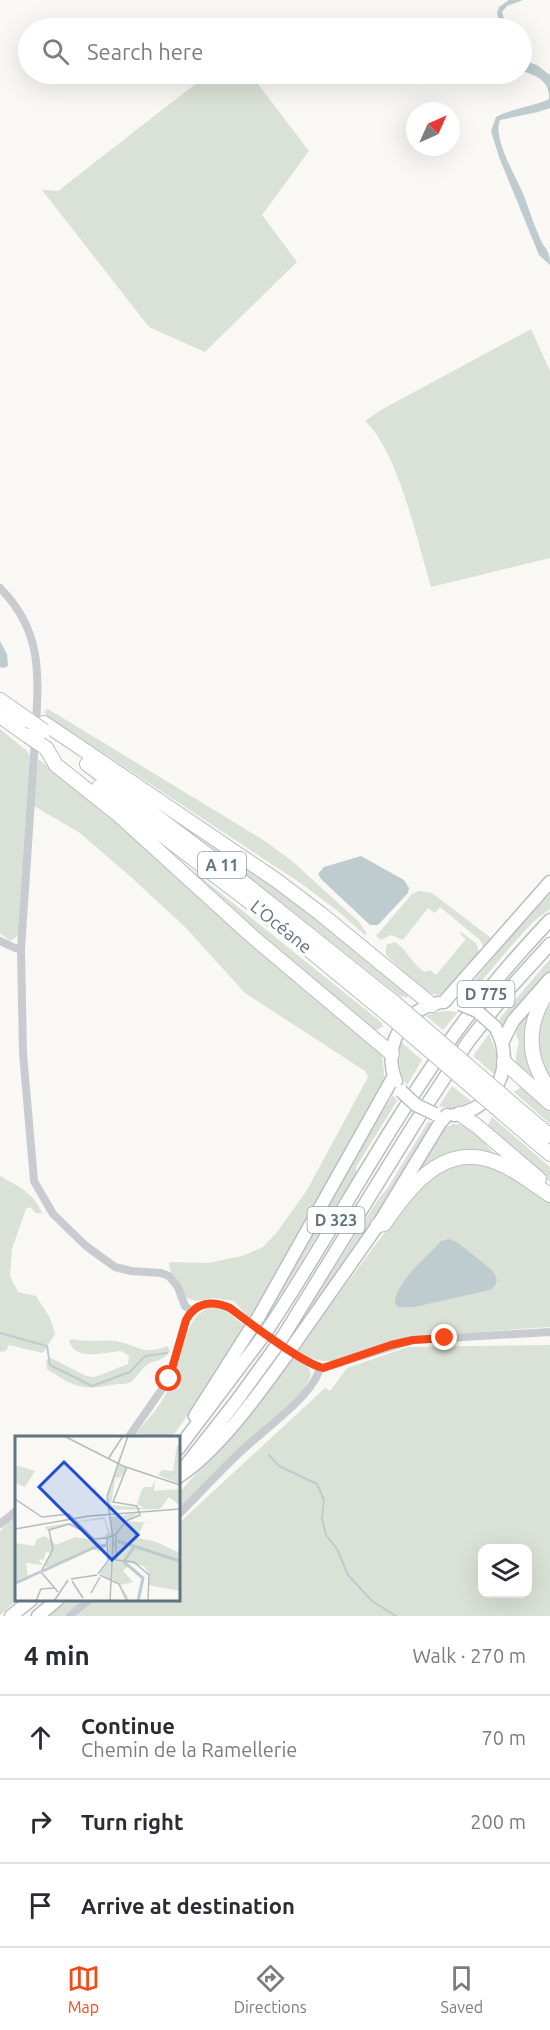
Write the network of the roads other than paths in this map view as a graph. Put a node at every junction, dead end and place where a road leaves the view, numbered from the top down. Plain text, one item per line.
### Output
1 (0, 588) edge
2 (0, 700) edge
3 (0, 716) edge
4 (44, 727) junction
5 (29, 729) junction
6 (44, 747) junction
7 (550, 882) edge
8 (550, 890) edge
9 (532, 903) junction
10 (550, 920) edge
11 (0, 941) edge
12 (550, 944) edge
13 (21, 949) junction
14 (550, 979) edge
15 (550, 989) edge
16 (438, 1004) junction
17 (391, 1009) junction
18 (502, 1043) junction
19 (392, 1054) junction
20 (504, 1062) junction
21 (428, 1073) joint
22 (394, 1076) junction
23 (441, 1082) joint
24 (550, 1090) edge
25 (550, 1103) edge
26 (506, 1107) junction
27 (447, 1114) junction
28 (550, 1136) edge
29 (550, 1154) edge
30 (550, 1188) edge
31 (550, 1195) edge
32 (378, 1225) junction
33 (191, 1311) junction
34 (550, 1332) edge
35 (320, 1367) junction
36 (129, 1436) edge
37 (179, 1436) edge
38 (180, 1446) edge
39 (180, 1473) edge
40 (180, 1475) edge
41 (15, 1512) edge
42 (180, 1513) edge
43 (0, 1524) edge
44 (29, 1601) edge
45 (55, 1601) edge
46 (87, 1601) edge
47 (11, 1616) edge
48 (38, 1616) edge
49 (70, 1616) edge

1 - 13 street
2 - 5 highway, L’Océane / A 11
3 - 5 highway, L’Océane / A 11
4 - 5 highway, L’Océane / A 11, bridge
4 - 16 highway
4 - 17 highway, L’Océane / A 11
5 - 6 highway, L’Océane / A 11, bridge
6 - 17 highway, L’Océane / A 11
6 - 19 highway
7 - 9 highway
8 - 9 highway
9 - 16 highway
10 - 21 highway, D 775
11 - 13 street
12 - 23 highway, D 775
13 - 33 street
14 - 18 highway
15 - 24 highway
16 - 18 highway, bridge
16 - 19 highway
17 - 26 highway, L’Océane / A 11, bridge
18 - 20 highway
19 - 22 highway
20 - 25 highway
20 - 27 highway
21 - 38 highway, D 323, bridge
22 - 27 highway, bridge
22 - 37 highway, bridge
23 - 39 highway, D 323, bridge
26 - 28 highway, L’Océane / A 11
26 - 29 highway, L’Océane / A 11
27 - 30 highway
27 - 32 highway
31 - 32 highway
32 - 40 highway, bridge
33 - 35 street
33 - 36 street
34 - 35 street
35 - 42 street
41 - 43 street
44 - 47 highway
45 - 48 highway
46 - 49 street

